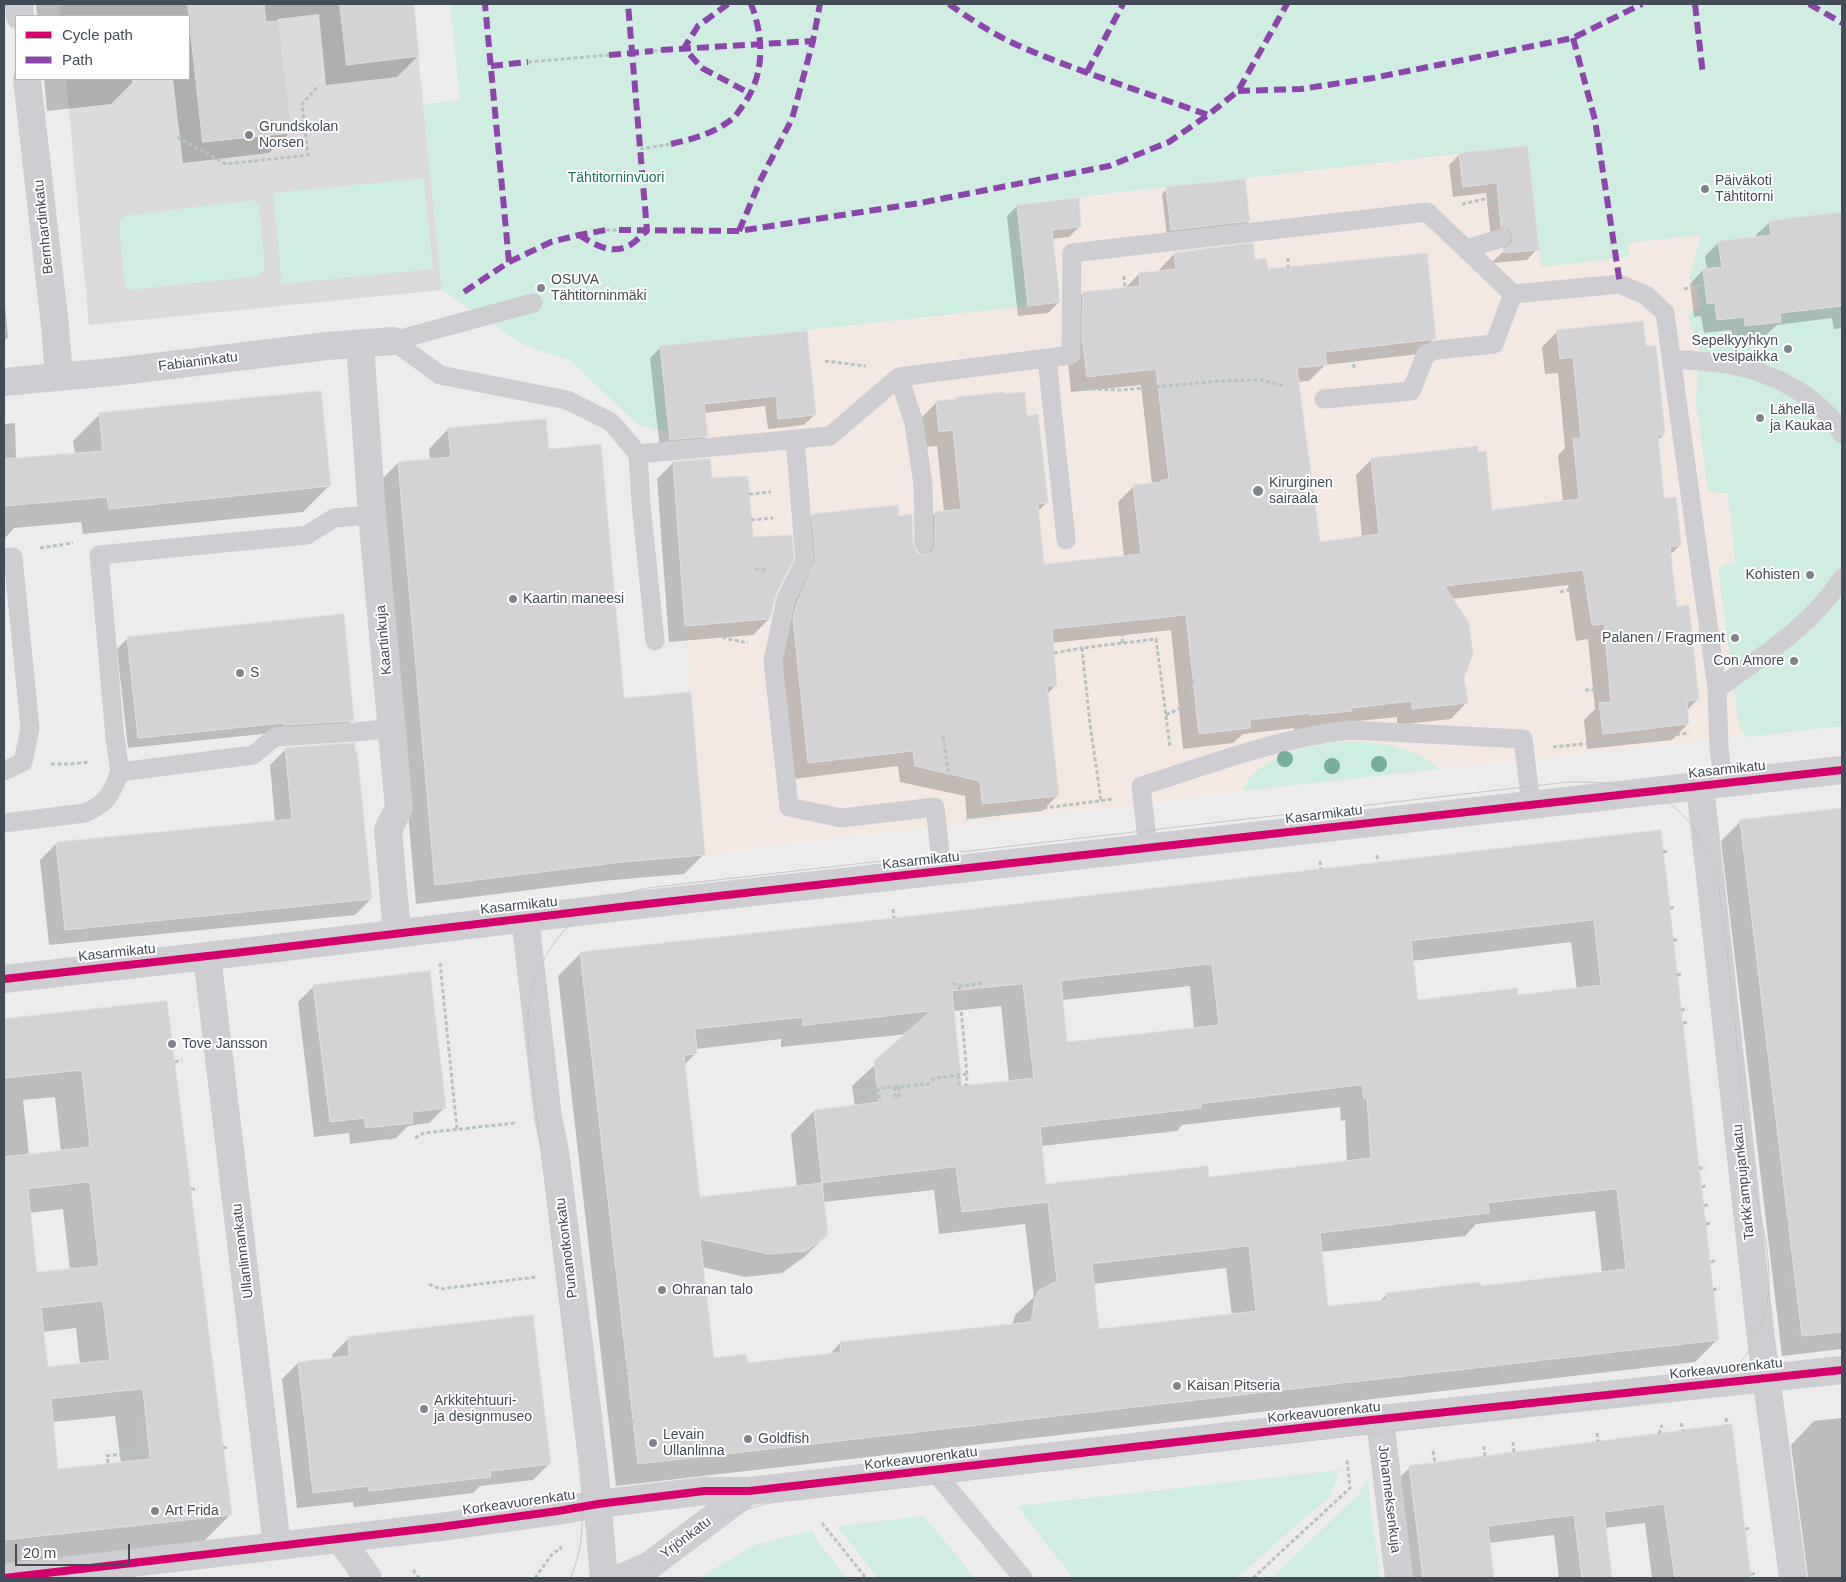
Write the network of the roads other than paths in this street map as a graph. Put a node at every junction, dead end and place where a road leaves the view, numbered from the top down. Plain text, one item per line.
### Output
1 (27, 80) edge
2 (1502, 238) dead end
3 (1467, 250) junction
4 (1513, 294) junction
5 (533, 302) dead end
6 (393, 341) junction
7 (360, 344) junction
8 (1055, 358) junction
9 (1672, 359) junction
10 (59, 376) junction
11 (899, 377) junction
12 (4, 382) edge
13 (1324, 399) dead end
14 (1842, 434) edge
15 (795, 439) junction
16 (638, 454) junction
17 (372, 515) junction
18 (1066, 540) dead end
19 (924, 544) dead end
20 (4, 558) edge
21 (1842, 578) edge
22 (655, 641) dead end
23 (1717, 689) junction
24 (392, 728) junction
25 (1842, 770) edge
26 (4, 771) edge
27 (120, 772) junction
28 (1711, 784) junction
29 (1530, 804) junction
30 (4, 823) edge
31 (1148, 848) junction
32 (942, 871) junction
33 (525, 918) junction
34 (397, 933) junction
35 (207, 956) junction
36 (4, 979) edge
37 (1842, 1370) edge
38 (1766, 1377) junction
39 (1380, 1420) junction
40 (933, 1470) junction
41 (748, 1491) junction
42 (598, 1504) junction
43 (340, 1539) junction
44 (278, 1546) junction
45 (4, 1578) edge
46 (368, 1578) edge
47 (604, 1578) edge
48 (621, 1578) edge
49 (1023, 1578) edge
50 (1399, 1578) edge
51 (1793, 1578) edge

1 - 10 street, Bernhardinkatu
2 - 3 lane
3 - 4 lane
3 - 8 lane
4 - 9 lane
4 - 13 lane
5 - 6 lane
6 - 7 street, Fabianinkatu
6 - 16 lane
7 - 10 street, Fabianinkatu
7 - 17 street, Kaartinkuja
8 - 11 lane
8 - 18 lane
9 - 14 lane
9 - 23 lane
10 - 12 street, Fabianinkatu
11 - 15 lane
11 - 19 lane
15 - 16 lane
15 - 32 lane
16 - 22 lane
17 - 24 street, Kaartinkuja
17 - 27 lane
20 - 26 lane
21 - 23 lane
23 - 28 lane
24 - 27 lane
24 - 34 street, Kaartinkuja
25 - 28 street, Kasarmikatu
27 - 30 lane
28 - 29 street, Kasarmikatu
28 - 38 street, Tarkk'ampujankatu
29 - 31 street, Kasarmikatu
29 - 31 lane
31 - 32 street, Kasarmikatu
32 - 33 street, Kasarmikatu
33 - 34 street, Kasarmikatu
33 - 42 street, Punanotkonkatu
34 - 35 street, Kasarmikatu
35 - 36 street, Kasarmikatu
35 - 44 street, Ullanlinnankatu
37 - 38 street, Korkeavuorenkatu
38 - 39 street, Korkeavuorenkatu
38 - 51 street, Tarkk'ampujankatu
39 - 40 street, Korkeavuorenkatu
39 - 50 street, Johanneksenkuja
40 - 41 street, Korkeavuorenkatu
40 - 49 lane
41 - 42 street, Korkeavuorenkatu
41 - 48 street, Yrjönkatu
42 - 43 street, Korkeavuorenkatu
42 - 47 street, Punanotkonkatu
43 - 44 street, Korkeavuorenkatu
43 - 46 street
44 - 45 street, Korkeavuorenkatu

